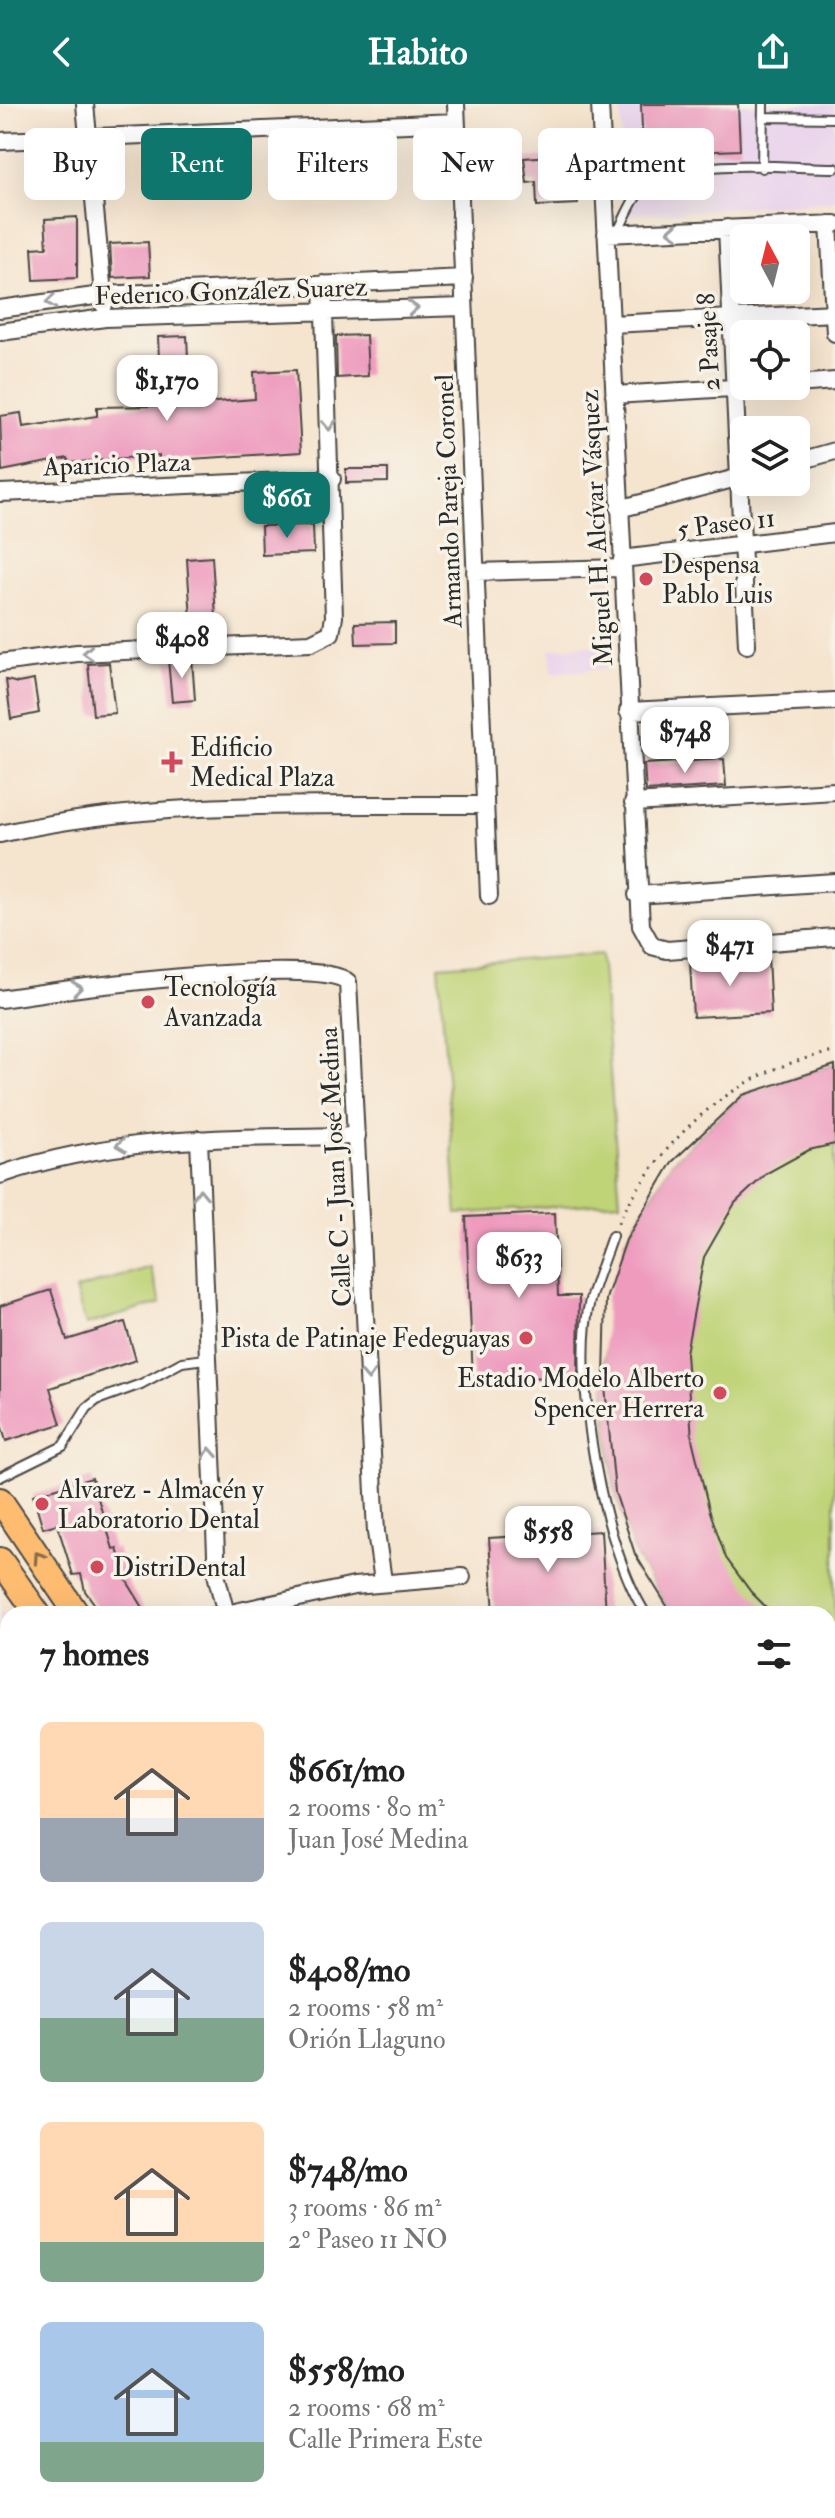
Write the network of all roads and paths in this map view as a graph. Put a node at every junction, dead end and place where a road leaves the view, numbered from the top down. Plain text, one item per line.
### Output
1 (85, 104) edge
2 (456, 104) edge
3 (600, 104) edge
4 (763, 104) edge
5 (763, 117) junction
6 (835, 118) edge
7 (456, 122) junction
8 (86, 128) edge
9 (125, 136) edge
10 (24, 140) edge
11 (0, 141) edge
12 (762, 168) junction
13 (835, 168) edge
14 (92, 200) edge
15 (832, 224) edge
16 (727, 228) junction
17 (612, 234) junction
18 (464, 278) junction
19 (323, 284) junction
20 (102, 295) junction
21 (464, 307) junction
22 (0, 309) edge
23 (325, 312) junction
24 (834, 313) edge
25 (105, 318) junction
26 (731, 319) junction
27 (611, 324) junction
28 (0, 332) edge
29 (835, 333) edge
30 (835, 381) edge
31 (810, 383) edge
32 (730, 388) edge
33 (614, 395) junction
34 (835, 451) edge
35 (810, 458) edge
36 (332, 479) junction
37 (730, 480) edge
38 (0, 493) edge
39 (741, 496) edge
40 (619, 509) junction
41 (835, 533) edge
42 (742, 546) junction
43 (622, 563) junction
44 (475, 572) junction
45 (747, 645) dead end
46 (0, 663) edge
47 (835, 701) edge
48 (628, 711) junction
49 (835, 791) edge
50 (633, 803) junction
51 (484, 805) junction
52 (0, 834) edge
53 (835, 882) edge
54 (637, 895) junction
55 (489, 896) dead end
56 (835, 937) edge
57 (0, 999) edge
58 (835, 1052) edge
59 (357, 1136) junction
60 (199, 1139) junction
61 (0, 1175) edge
62 (612, 1236) joint
63 (205, 1359) junction
64 (0, 1477) edge
65 (0, 1500) edge
66 (0, 1560) edge
67 (462, 1577) dead end
68 (383, 1581) junction
69 (32, 1606) edge
70 (72, 1606) edge
71 (224, 1606) edge
72 (264, 1606) edge
73 (641, 1606) edge

1 - 8 street
2 - 7 street, Armando Pareja Coronel
3 - 17 street, Miguel H. Alcívar Vásquez
4 - 5 lane
5 - 6 lane
5 - 12 lane
7 - 9 street
7 - 18 street, Armando Pareja Coronel
10 - 11 street
12 - 13 lane
12 - 17 lane
14 - 20 street
15 - 16 street
15 - 24 street
16 -> 17 street
16 - 26 street, 2 Pasaje 8
17 - 27 street, Miguel H. Alcívar Vásquez
18 - 19 street, Federico González Suarez
18 - 21 street, Armando Pareja Coronel
19 - 20 street, Federico González Suarez
19 - 23 street
20 -> 22 street, Federico González Suarez
20 - 25 street
23 -> 21 street, Federico González Suarez
21 - 44 street, Armando Pareja Coronel
23 - 25 street, Federico González Suarez
23 -> 36 street
24 - 26 street
24 - 29 street
25 - 28 street, Federico González Suarez
26 - 27 street
27 - 33 street, Miguel H. Alcívar Vásquez
30 - 31 street
32 - 33 street
33 - 40 street, Miguel H. Alcívar Vásquez
34 - 35 street
36 - 38 street, Aparicio Plaza
36 -> 46 street
37 - 40 street
39 - 42 street, 2 Pasaje 8
40 - 43 street, Miguel H. Alcívar Vásquez
41 - 42 street, 5 Paseo 11
42 - 43 street, 5 Paseo 11
42 - 45 street, 2 Pasaje 8
43 - 44 street, 5 Paseo 11
43 - 48 street, Miguel H. Alcívar Vásquez
44 - 51 street, Armando Pareja Coronel
47 - 48 street
48 - 50 street, Miguel H. Alcívar Vásquez
49 - 50 street
50 - 54 street, Miguel H. Alcívar Vásquez
51 - 52 street
51 - 55 street, Armando Pareja Coronel
53 - 54 street
54 - 56 street, Miguel H. Alcívar Vásquez
57 -> 59 street, Calle C - Juan José Medina
58 - 62 path
59 - 60 street
59 -> 68 street, Calle C - Juan José Medina
60 -> 61 street
63 -> 60 street
62 - 73 lane
63 - 64 lane
71 -> 63 street
70 -> 65 main road
66 - 69 main road
67 - 68 street
68 - 72 street

